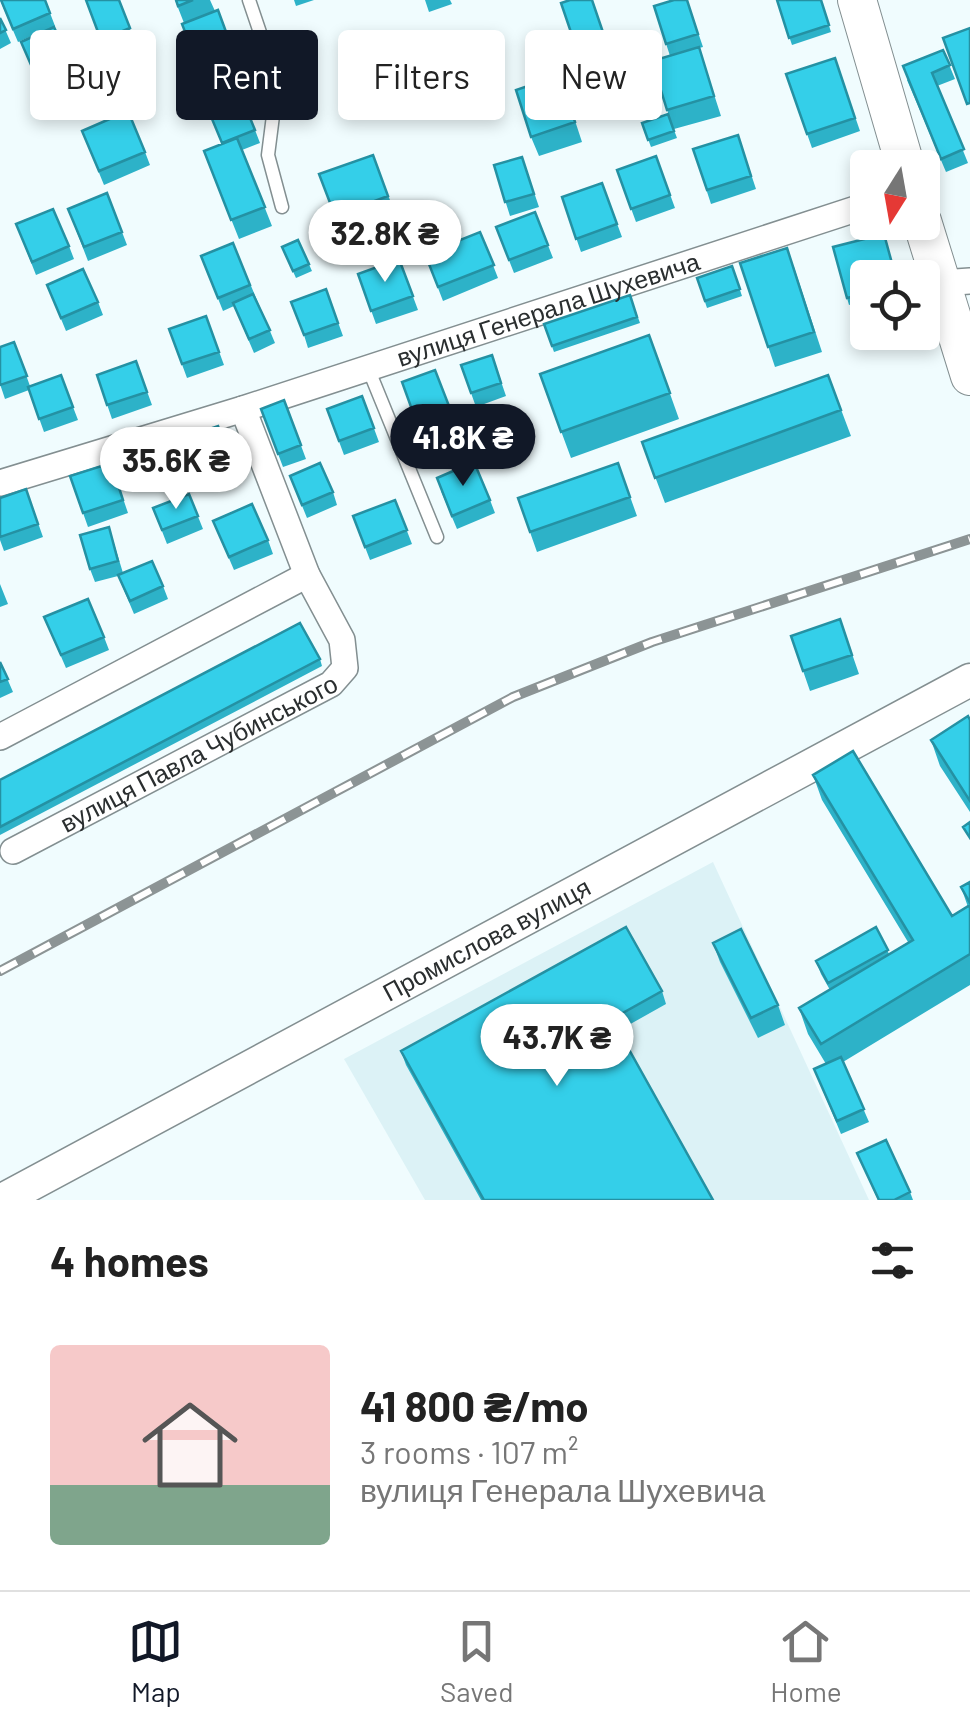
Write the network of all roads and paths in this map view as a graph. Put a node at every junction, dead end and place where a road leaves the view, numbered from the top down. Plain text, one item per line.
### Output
1 (249, 0) edge
2 (857, 0) edge
3 (901, 150) edge
4 (282, 207) dead end
5 (850, 211) edge
6 (933, 240) edge
7 (956, 282) edge
8 (368, 368) junction
9 (970, 376) edge
10 (243, 409) junction
11 (0, 483) edge
12 (437, 537) dead end
13 (307, 575) junction
14 (970, 680) edge
15 (0, 736) edge
16 (13, 851) dead end
17 (2, 1200) edge

1 - 4 lane
2 - 3 main road
5 - 8 street, вулиця Генерала Шухевича
6 - 7 main road
7 - 9 main road
8 - 10 street, вулиця Генерала Шухевича
8 - 12 lane
10 - 11 street, вулиця Генерала Шухевича
10 - 13 street, вулиця Павла Чубинського
13 - 15 street
13 - 16 street, вулиця Павла Чубинського
14 - 17 street, Промислова вулиця

